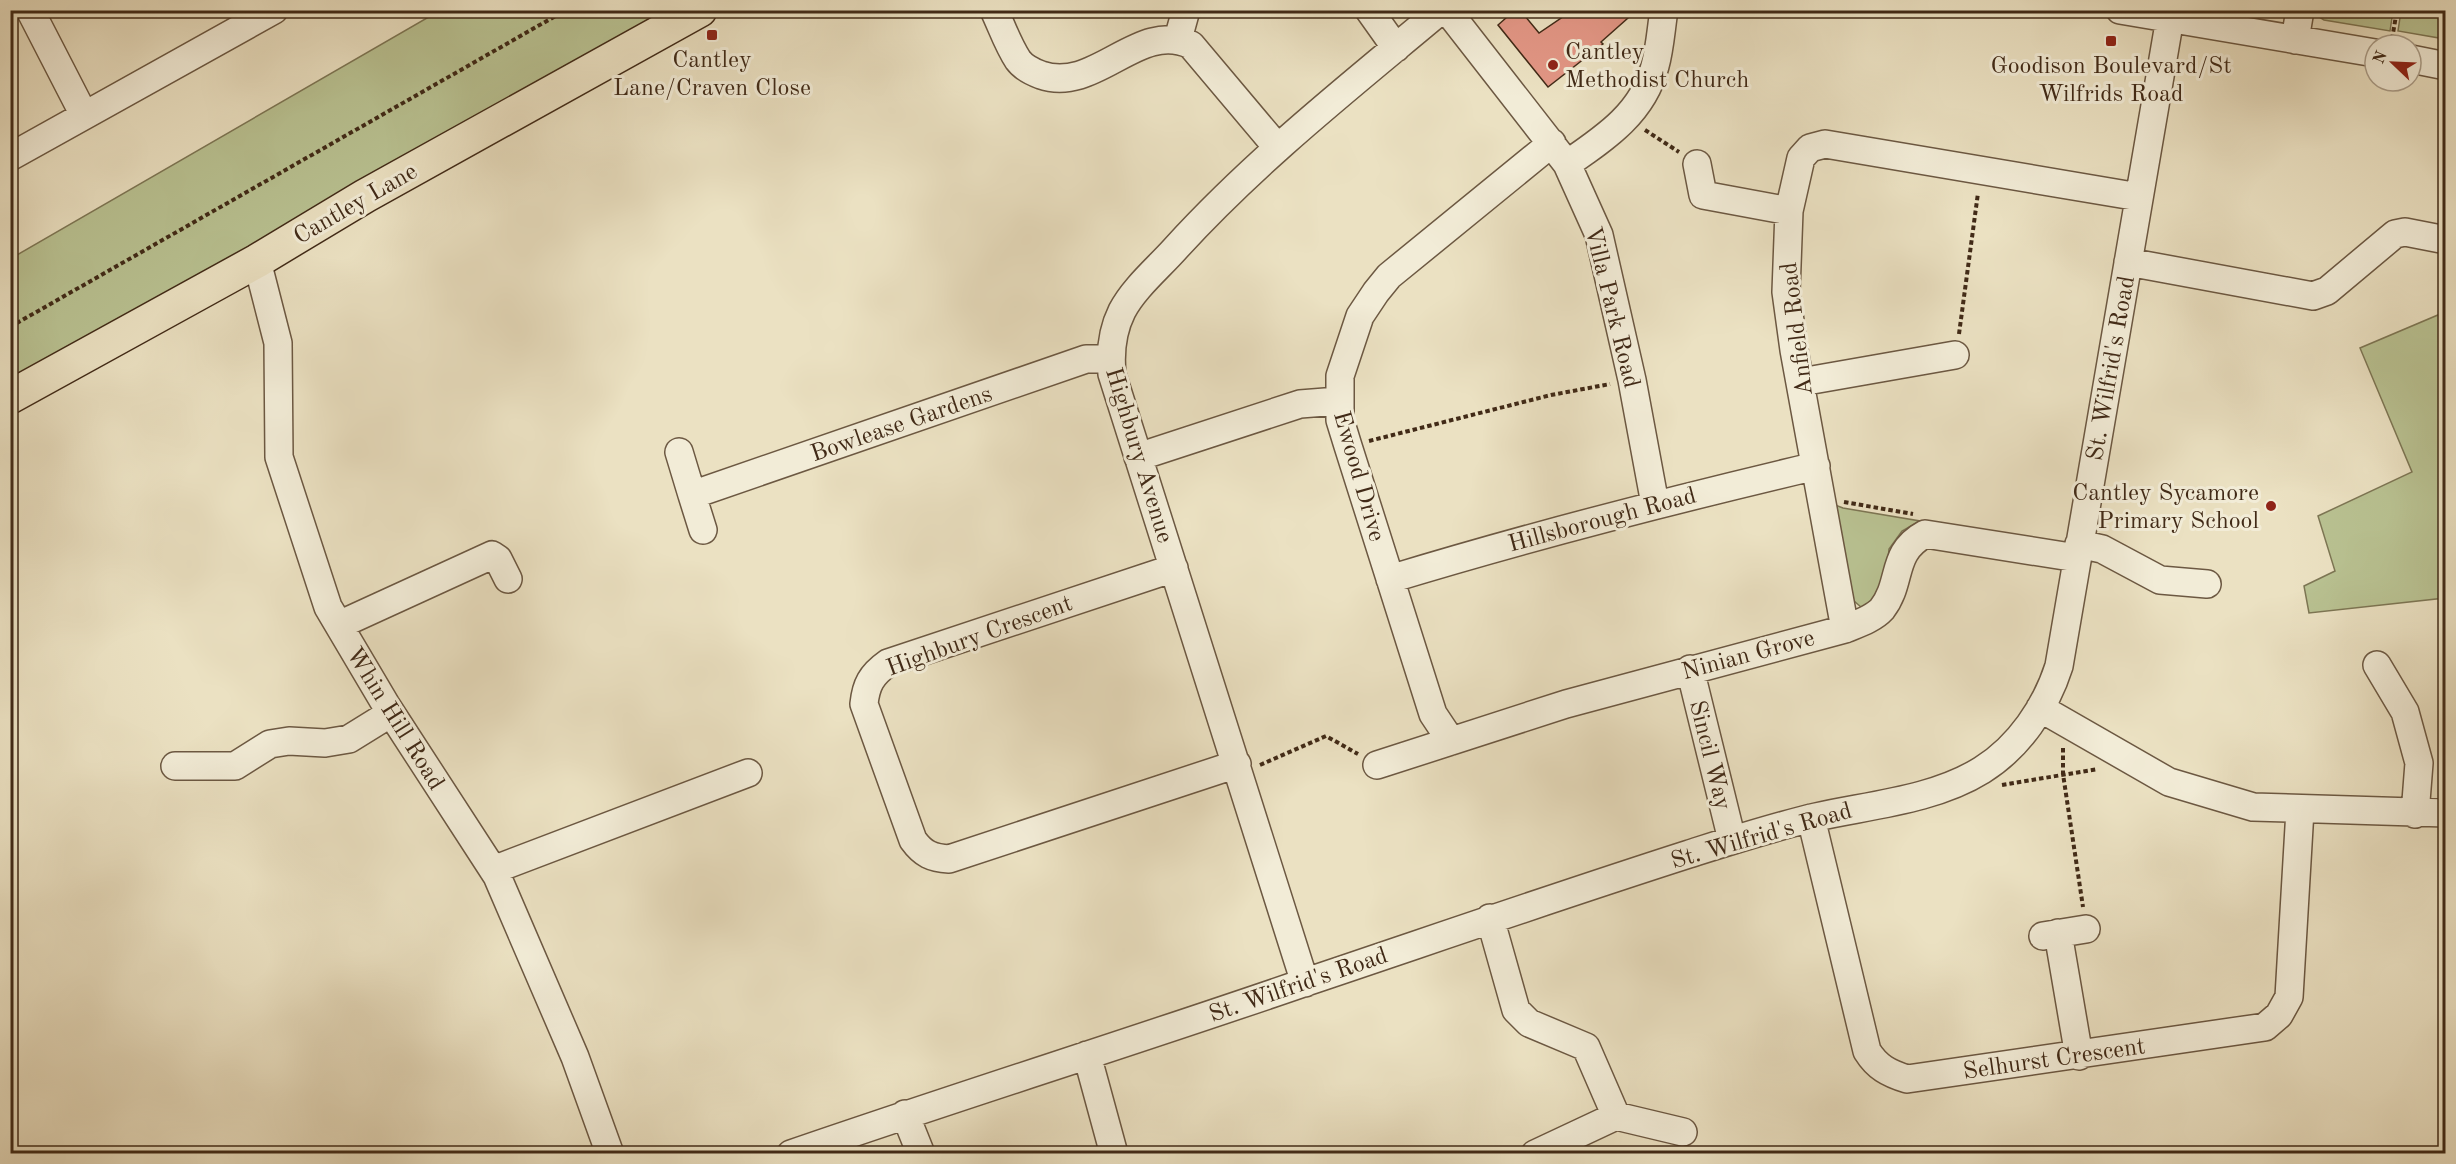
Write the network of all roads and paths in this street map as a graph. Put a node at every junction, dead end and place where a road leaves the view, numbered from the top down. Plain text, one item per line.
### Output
1 (30, 10) edge
2 (274, 10) edge
3 (566, 10) edge
4 (700, 10) edge
5 (994, 10) edge
6 (1186, 10) edge
7 (1369, 10) edge
8 (1441, 10) edge
9 (1447, 10) edge
10 (1664, 10) edge
11 (2120, 10) edge
12 (2300, 10) edge
13 (2397, 10) edge
14 (2169, 18) junction
15 (2393, 33) edge
16 (1178, 39) junction
17 (2295, 40) junction
18 (1396, 48) junction
19 (2363, 51) edge
20 (2423, 61) edge
21 (2445, 66) edge
22 (84, 115) junction
23 (1626, 118) junction
24 (1277, 147) junction
25 (1559, 154) junction
26 (10, 157) edge
27 (1697, 164) joint
28 (1981, 169) junction
29 (2139, 197) junction
30 (1790, 211) junction
31 (2445, 240) edge
32 (257, 261) junction
33 (2128, 262) junction
34 (10, 327) edge
35 (1955, 355) joint
36 (1110, 359) junction
37 (1632, 380) junction
38 (1801, 382) junction
39 (10, 397) edge
40 (1338, 401) junction
41 (1348, 446) junction
42 (679, 452) dead end
43 (1138, 457) junction
44 (1815, 466) junction
45 (692, 495) junction
46 (1820, 495) junction
47 (1655, 504) junction
48 (703, 530) dead end
49 (1925, 534) junction
50 (2078, 551) junction
51 (1174, 568) junction
52 (508, 579) dead end
53 (1390, 579) junction
54 (2207, 584) dead end
55 (339, 625) junction
56 (1845, 629) junction
57 (2377, 664) dead end
58 (1690, 669) junction
59 (2040, 708) junction
60 (391, 713) junction
61 (2064, 722) junction
62 (1451, 741) junction
63 (1238, 764) junction
64 (2132, 764) junction
65 (1377, 765) joint
66 (175, 766) dead end
67 (748, 773) dead end
68 (2063, 774) junction
69 (1996, 786) dead end
70 (2300, 810) junction
71 (2445, 813) edge
72 (2415, 814) junction
73 (1811, 818) junction
74 (1732, 840) junction
75 (493, 870) junction
76 (1490, 918) junction
77 (2086, 929) joint
78 (1305, 983) junction
79 (1087, 1054) junction
80 (2079, 1056) junction
81 (1616, 1116) junction
82 (898, 1117) junction
83 (1683, 1132) dead end
84 (610, 1154) edge
85 (791, 1154) edge
86 (902, 1154) edge
87 (921, 1154) edge
88 (1114, 1154) edge
89 (1535, 1154) edge

1 - 22 street
2 - 22 street
3 - 34 path
4 - 32 main road, Cantley Lane
5 - 16 street
6 - 16 street
7 - 18 street
8 - 18 street, Highbury Avenue
9 - 25 street, Villa Park Road
10 - 23 street, Ewood Drive
11 - 14 street
12 - 17 street
13 - 15 path
14 - 17 street
14 - 29 street, St. Wilfrid's Road
16 - 24 street
17 - 19 street
18 - 24 street, Highbury Avenue
20 - 21 street
22 - 26 street
23 - 25 street, Ewood Drive
23 - 27 path
24 - 36 street, Highbury Avenue
25 - 37 street, Villa Park Road
25 - 40 street, Ewood Drive
27 - 30 street
28 - 29 street, Anfield Road
28 - 30 street, Anfield Road
28 - 35 path
29 - 33 street, St. Wilfrid's Road
30 - 38 street, Anfield Road
31 - 33 street
32 - 39 main road, Cantley Lane
32 - 55 street, Whin Hill Road
33 - 50 street, St. Wilfrid's Road
35 - 38 street
36 - 43 street, Highbury Avenue
36 - 45 street, Bowlease Gardens
37 - 41 path
37 - 47 street, Villa Park Road
38 - 44 street, Anfield Road
40 - 41 street, Ewood Drive
40 - 43 street
41 - 53 street, Ewood Drive
42 - 45 street
43 - 51 street, Highbury Avenue
44 - 46 street, Anfield Road
44 - 47 street, Hillsborough Road
45 - 48 street
46 - 49 path
46 - 56 street, Anfield Road
47 - 53 street, Hillsborough Road
49 - 50 street
49 - 56 street, Ninian Grove
50 - 54 street
50 - 59 street, St. Wilfrid's Road
51 - 63 street, Highbury Avenue
51 - 63 street, Highbury Crescent
52 - 55 street
53 - 62 street, Ewood Drive
55 - 60 street, Whin Hill Road
56 - 58 street, Ninian Grove
57 - 72 street
58 - 62 street, Ninian Grove
58 - 74 street, Sincil Way
59 - 61 street
59 - 73 street, St. Wilfrid's Road
60 - 66 street
60 - 75 street, Whin Hill Road
61 - 64 street
61 - 68 path
62 - 65 street, Ninian Grove
63 - 65 path
63 - 78 street, Highbury Avenue
64 - 68 path
64 - 70 street
67 - 75 street
68 - 69 path
68 - 77 path
70 - 72 street
70 - 80 street, Selhurst Crescent
71 - 72 street
73 - 74 street, St. Wilfrid's Road
73 - 80 street, Selhurst Crescent
74 - 76 street, St. Wilfrid's Road
75 - 84 street, Whin Hill Road
76 - 78 street, St. Wilfrid's Road
76 - 81 street
77 - 80 street
78 - 79 street, St. Wilfrid's Road
79 - 82 street, St. Wilfrid's Road
79 - 88 street
81 - 83 street
81 - 89 street
82 - 85 street, St. Wilfrid's Road
82 - 86 street
82 - 87 street

